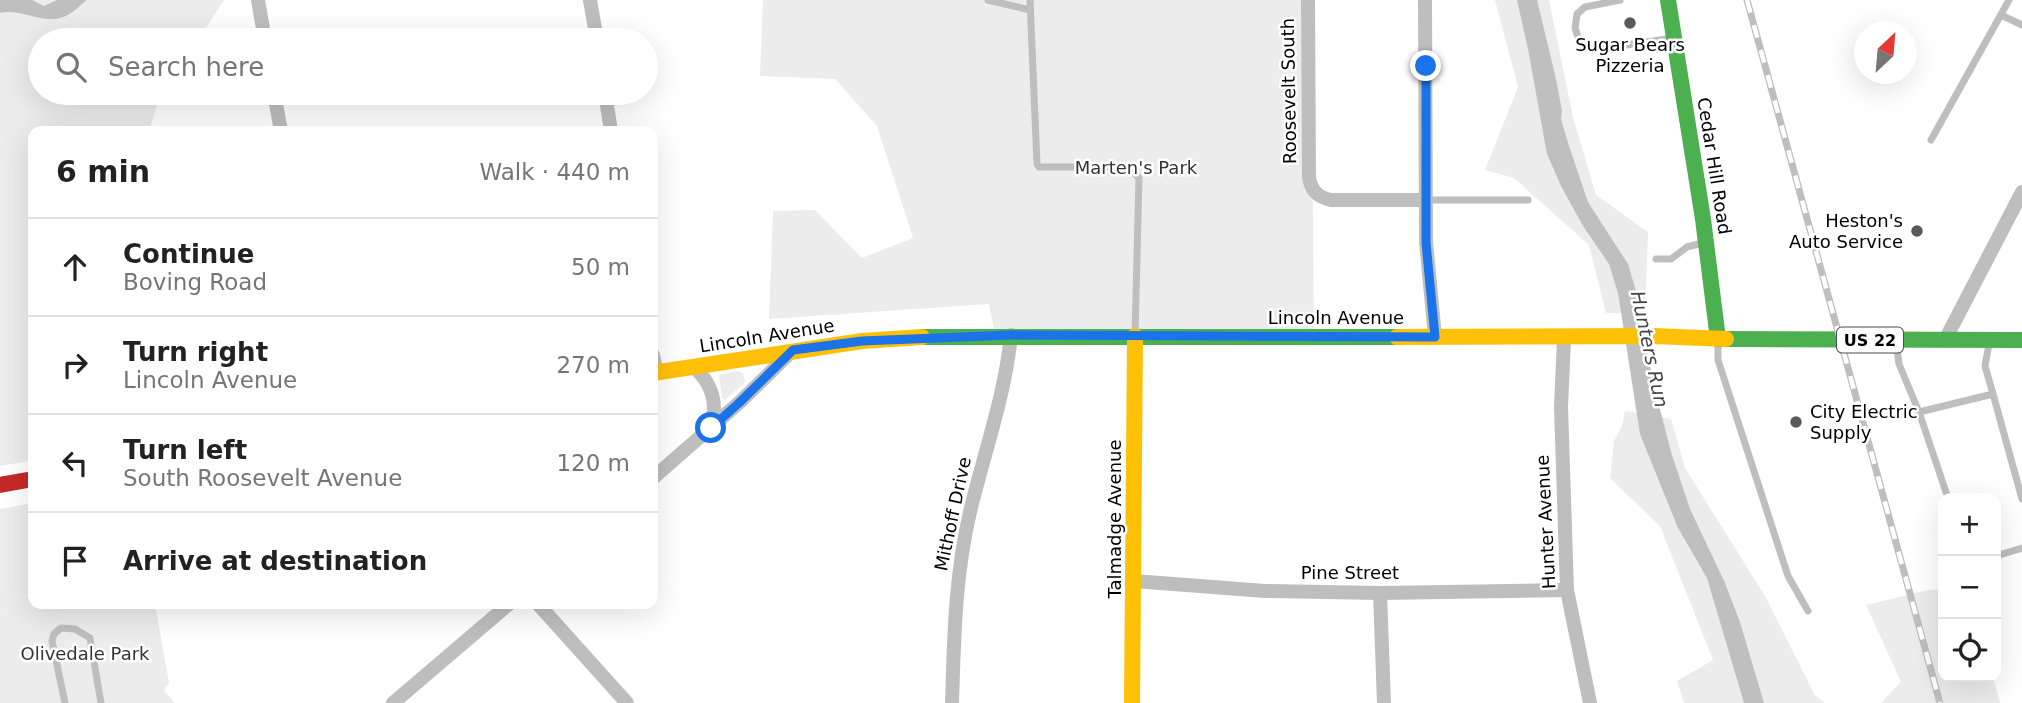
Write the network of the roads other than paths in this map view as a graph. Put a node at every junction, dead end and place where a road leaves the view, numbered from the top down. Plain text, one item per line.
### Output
1 (258, 0) edge
2 (590, 0) edge
3 (988, 0) edge
4 (1030, 0) edge
5 (1308, 0) edge
6 (1425, 0) edge
7 (1619, 0) edge
8 (1668, 0) edge
9 (2009, 0) edge
10 (1030, 10) junction
11 (2001, 15) junction
12 (2022, 26) edge
13 (263, 28) edge
14 (595, 28) edge
15 (1674, 38) junction
16 (276, 105) edge
17 (607, 105) edge
18 (280, 126) edge
19 (610, 126) edge
20 (1931, 141) dead end
21 (2022, 192) edge
22 (1426, 200) junction
23 (1528, 200) dead end
24 (1706, 242) junction
25 (1656, 259) dead end
26 (1011, 335) junction
27 (1135, 335) junction
28 (1435, 337) junction
29 (1564, 338) junction
30 (1718, 339) junction
31 (1896, 340) junction
32 (1945, 340) junction
33 (1989, 340) junction
34 (2022, 340) edge
35 (793, 350) junction
36 (694, 367) junction
37 (658, 373) edge
38 (1993, 394) junction
39 (1919, 412) junction
40 (711, 428) junction
41 (658, 474) edge
42 (28, 481) edge
43 (0, 485) edge
44 (1946, 493) edge
45 (2022, 499) edge
46 (2022, 548) edge
47 (2001, 554) edge
48 (1133, 581) junction
49 (1567, 590) junction
50 (1380, 593) junction
51 (503, 609) edge
52 (542, 609) edge
53 (1808, 611) dead end
54 (65, 703) edge
55 (101, 703) edge
56 (393, 703) edge
57 (627, 703) edge
58 (952, 703) edge
59 (1132, 703) edge
60 (1384, 703) edge
61 (1590, 703) edge

1 - 13 street
2 - 14 street
3 - 10 lane
4 - 10 lane
5 - 22 street, Roosevelt South
6 - 22 street
7 - 15 lane
8 - 15 main road, Cedar Hill Road
9 - 11 lane
10 - 27 lane
11 - 12 lane
11 - 20 lane
15 - 24 main road, Cedar Hill Road
16 - 18 street
17 - 19 street
21 - 32 street
22 - 23 lane
22 - 28 street
24 - 25 lane
24 - 30 main road, Cedar Hill Road
26 - 27 main road, Lincoln Avenue / US 22
26 - 35 main road, Lincoln Avenue / US 22
26 - 58 street, Mithoff Drive
27 - 28 main road, Lincoln Avenue / US 22
27 - 48 main road, Talmadge Avenue
28 - 29 main road, Lincoln Avenue / US 22
29 - 30 main road, Lincoln Avenue / US 22
29 - 49 street, Hunter Avenue
30 - 31 main road, Lincoln Avenue / US 22
30 - 53 lane
31 - 32 main road, Lincoln Avenue / US 22
31 - 39 lane
32 - 33 main road, Lincoln Avenue / US 22
33 - 34 main road, Lincoln Avenue / US 22
33 - 38 lane
35 - 36 main road, Lincoln Avenue / US 22
35 - 40 street
36 - 37 main road, Lincoln Avenue / US 22
36 - 40 street
38 - 39 lane
38 - 45 lane
39 - 44 lane
40 - 41 street
42 - 43 main road
46 - 47 lane
48 - 50 street, Pine Street
48 - 59 main road, Talmadge Avenue
49 - 50 street, Pine Street
49 - 61 street, Hunter Avenue
50 - 60 street
51 - 56 street
52 - 57 street
54 - 55 lane

